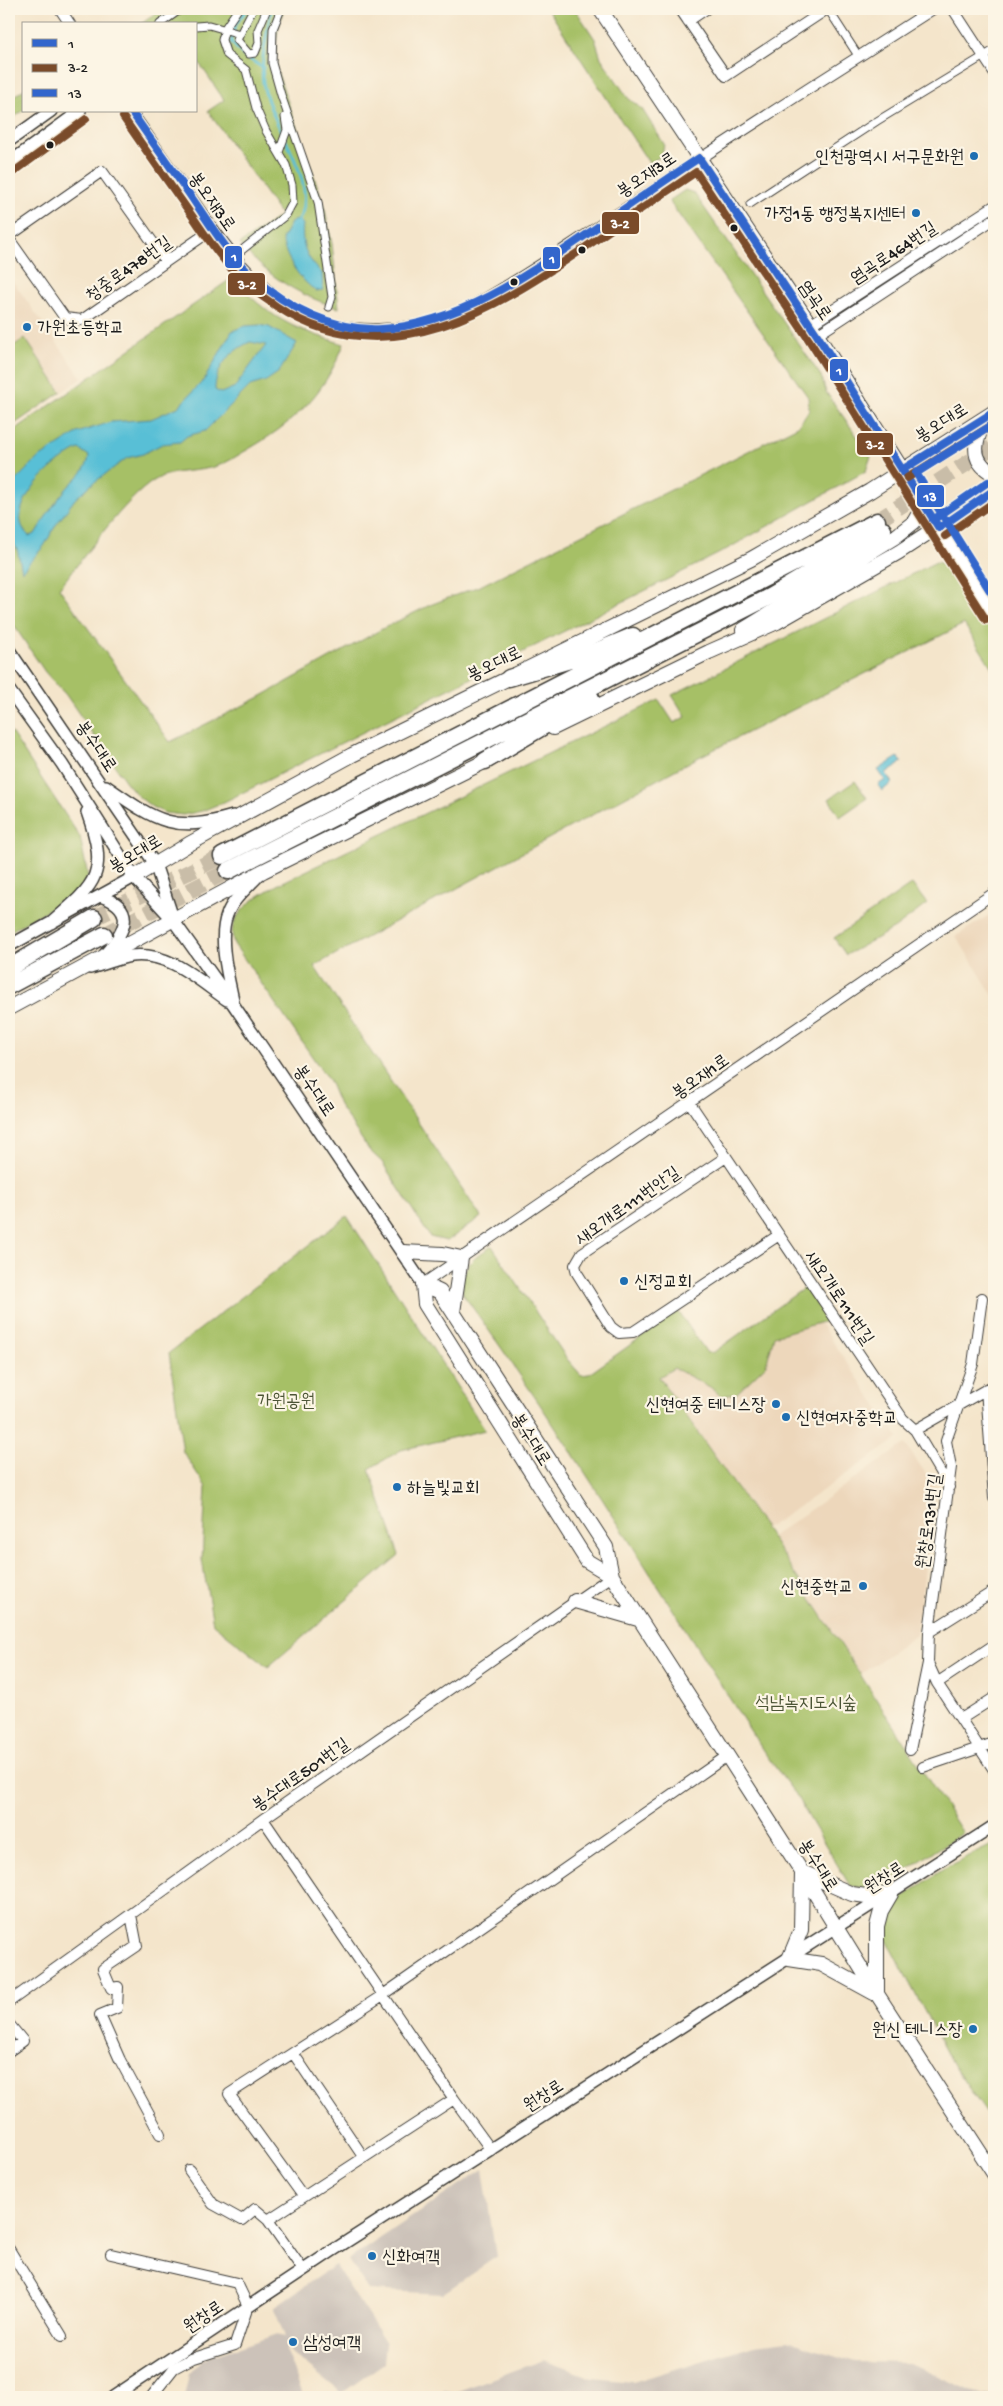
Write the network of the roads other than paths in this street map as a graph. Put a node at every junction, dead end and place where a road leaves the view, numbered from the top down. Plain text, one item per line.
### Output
1 (60, 9) edge
2 (181, 9) edge
3 (238, 9) edge
4 (252, 9) edge
5 (267, 9) edge
6 (281, 9) edge
7 (600, 9) edge
8 (680, 9) edge
9 (706, 9) edge
10 (827, 9) edge
11 (933, 9) edge
12 (952, 9) edge
13 (688, 20) junction
14 (69, 22) edge
15 (163, 22) edge
16 (198, 26) edge
17 (224, 30) junction
18 (258, 30) junction
19 (273, 31) junction
20 (240, 34) junction
21 (994, 50) edge
22 (860, 56) junction
23 (984, 57) junction
24 (994, 72) edge
25 (281, 94) junction
26 (50, 112) edge
27 (79, 112) edge
28 (132, 112) edge
29 (9, 141) edge
30 (279, 152) junction
31 (699, 158) junction
32 (9, 163) edge
33 (750, 204) dead end
34 (994, 206) edge
35 (994, 219) edge
36 (213, 229) junction
37 (9, 237) edge
38 (242, 250) dead end
39 (166, 261) junction
40 (329, 307) dead end
41 (828, 313) junction
42 (836, 322) junction
43 (813, 330) junction
44 (990, 414) edge
45 (902, 470) junction
46 (994, 474) edge
47 (994, 490) edge
48 (920, 498) junction
49 (939, 528) junction
50 (746, 589) junction
51 (771, 596) junction
52 (994, 615) edge
53 (9, 650) edge
54 (709, 652) junction
55 (509, 678) junction
56 (9, 690) edge
57 (485, 762) junction
58 (98, 781) junction
59 (81, 794) junction
60 (256, 809) junction
61 (155, 864) junction
62 (263, 871) junction
63 (134, 877) junction
64 (994, 893) edge
65 (100, 896) junction
66 (94, 918) tunnel mouth
67 (173, 920) junction
68 (51, 923) junction
69 (104, 935) tunnel mouth
70 (9, 946) edge
71 (102, 957) junction
72 (9, 968) edge
73 (74, 973) junction
74 (9, 986) edge
75 (234, 1004) junction
76 (9, 1008) edge
77 (690, 1103) junction
78 (726, 1157) junction
79 (779, 1235) junction
80 (403, 1252) junction
81 (462, 1258) junction
82 (423, 1284) junction
83 (982, 1298) dead end
84 (453, 1312) junction
85 (990, 1387) edge
86 (959, 1404) junction
87 (915, 1430) junction
88 (949, 1487) junction
89 (994, 1498) edge
90 (612, 1576) junction
91 (994, 1591) edge
92 (575, 1601) junction
93 (638, 1618) junction
94 (929, 1632) junction
95 (994, 1645) edge
96 (928, 1663) junction
97 (937, 1683) junction
98 (994, 1698) edge
99 (960, 1719) junction
100 (994, 1743) edge
101 (980, 1748) junction
102 (910, 1750) dead end
103 (727, 1756) junction
104 (923, 1767) dead end
105 (994, 1770) edge
106 (263, 1819) junction
107 (994, 1826) edge
108 (802, 1872) junction
109 (891, 1894) junction
110 (131, 1915) junction
111 (836, 1930) junction
112 (789, 1959) junction
113 (877, 1994) junction
114 (383, 1995) junction
115 (9, 2002) edge
116 (9, 2024) edge
117 (9, 2051) edge
118 (293, 2053) junction
119 (454, 2099) junction
120 (160, 2134) dead end
121 (491, 2150) junction
122 (364, 2158) junction
123 (189, 2170) dead end
124 (994, 2174) edge
125 (304, 2196) junction
126 (268, 2220) junction
127 (9, 2249) edge
128 (111, 2254) dead end
129 (303, 2270) junction
130 (248, 2306) junction
131 (62, 2336) dead end
132 (113, 2397) edge
133 (151, 2397) edge

1 - 14 street
2 - 15 street
3 - 17 street
4 - 20 street
5 - 18 street
6 - 19 street
7 - 31 main road, 염곡로
8 - 13 street
9 - 13 street
10 - 13 street
10 - 22 street
11 - 22 street, 봉오재3로
12 - 23 street
16 - 17 street
17 - 20 street
17 - 30 street
18 - 19 street
18 - 20 street
19 - 25 street
21 - 23 street
22 - 31 street, 봉오재3로
23 - 24 street
23 - 33 street
25 - 30 street
25 - 40 street
26 - 29 street
27 - 32 street
28 - 36 street, 봉오재3로
30 - 38 street
31 - 36 street, 봉오재3로
31 - 43 main road, 염곡로
34 - 41 street, 염곡로464번길
35 - 42 street, 염곡로464번길
36 - 39 street, 청중로478번길
37 - 39 street, 청중로478번길
37 - 39 street
41 - 42 street
41 - 43 street, 염곡로464번길
42 - 43 street, 염곡로464번길
43 - 45 main road, 염곡로
44 - 45 main road, 봉오대로
44 - 46 main road
45 - 48 main road, 염곡로
45 - 55 main road, 봉오대로
47 - 49 main road
48 - 49 main road, 염곡로
48 - 54 main road
49 - 52 main road, 염곡로
49 - 54 main road
50 - 51 highway
50 - 51 highway
50 - 55 highway
51 - 57 highway
53 - 58 street, 봉수대로
54 - 57 main road
55 - 60 main road, 봉오대로
56 - 59 street, 봉수대로
57 - 62 main road
58 - 60 street
58 - 61 street, 봉수대로
59 - 63 street, 봉수대로
59 - 68 street
60 - 61 main road, 봉오대로
61 - 63 main road, 봉오대로
61 - 67 street, 봉수대로
62 - 67 main road
62 - 75 street
63 - 65 street, 봉오대로
63 - 67 street, 봉수대로
64 - 77 street, 봉오재1로
65 - 68 street, 봉오대로
65 - 71 street
66 - 72 highway
67 - 71 main road
67 - 75 street, 봉수대로
68 - 70 street, 봉오대로
69 - 74 highway
71 - 73 main road
73 - 75 street
73 - 76 main road
75 - 80 street, 봉수대로
77 - 78 street, 새오개로111번길
77 - 81 street, 봉오재1로
78 - 79 street, 새오개로111번길
78 - 79 street, 새오개로111번안길
79 - 87 street, 새오개로111번길
80 - 81 main road
80 - 82 street, 봉수대로
81 - 82 street, 봉오재1로
81 - 84 main road
82 - 84 main road, 봉수대로
82 - 90 main road, 봉수대로
83 - 86 street, 원창로131번길
84 - 90 main road, 봉수대로
85 - 86 street
85 - 89 street
86 - 87 street
86 - 88 street, 원창로131번길
87 - 88 street, 새오개로111번길
88 - 94 street, 원창로131번길
90 - 92 street, 봉수대로501번길
90 - 93 main road, 봉수대로
91 - 94 street
92 - 93 main road
92 - 106 street, 봉수대로501번길
93 - 103 main road, 봉수대로
94 - 96 street, 원창로131번길
95 - 97 street
96 - 97 street, 원창로131번길
96 - 102 street, 원창로131번길
97 - 99 street, 원창로131번길
98 - 99 street
99 - 101 street, 원창로131번길
100 - 101 street
101 - 104 street
101 - 105 street, 원창로131번길
103 - 108 main road, 봉수대로
103 - 114 street
106 - 110 street, 봉수대로501번길
106 - 114 street
107 - 109 street, 원창로
108 - 109 main road
108 - 111 main road, 봉수대로
108 - 112 main road
109 - 111 street, 원창로
109 - 113 main road
110 - 115 street, 봉수대로501번길
110 - 120 street
111 - 112 street, 원창로
111 - 113 main road, 봉수대로
112 - 113 main road
112 - 121 street, 원창로
113 - 124 main road, 봉수대로
114 - 118 street
114 - 119 street
116 - 117 street
118 - 122 street
118 - 125 street
119 - 121 street
119 - 122 street
121 - 129 street, 원창로
122 - 125 street
123 - 126 street
125 - 126 street
126 - 129 street
127 - 131 street
128 - 130 street
129 - 130 street, 원창로
130 - 132 street, 원창로
130 - 133 street

